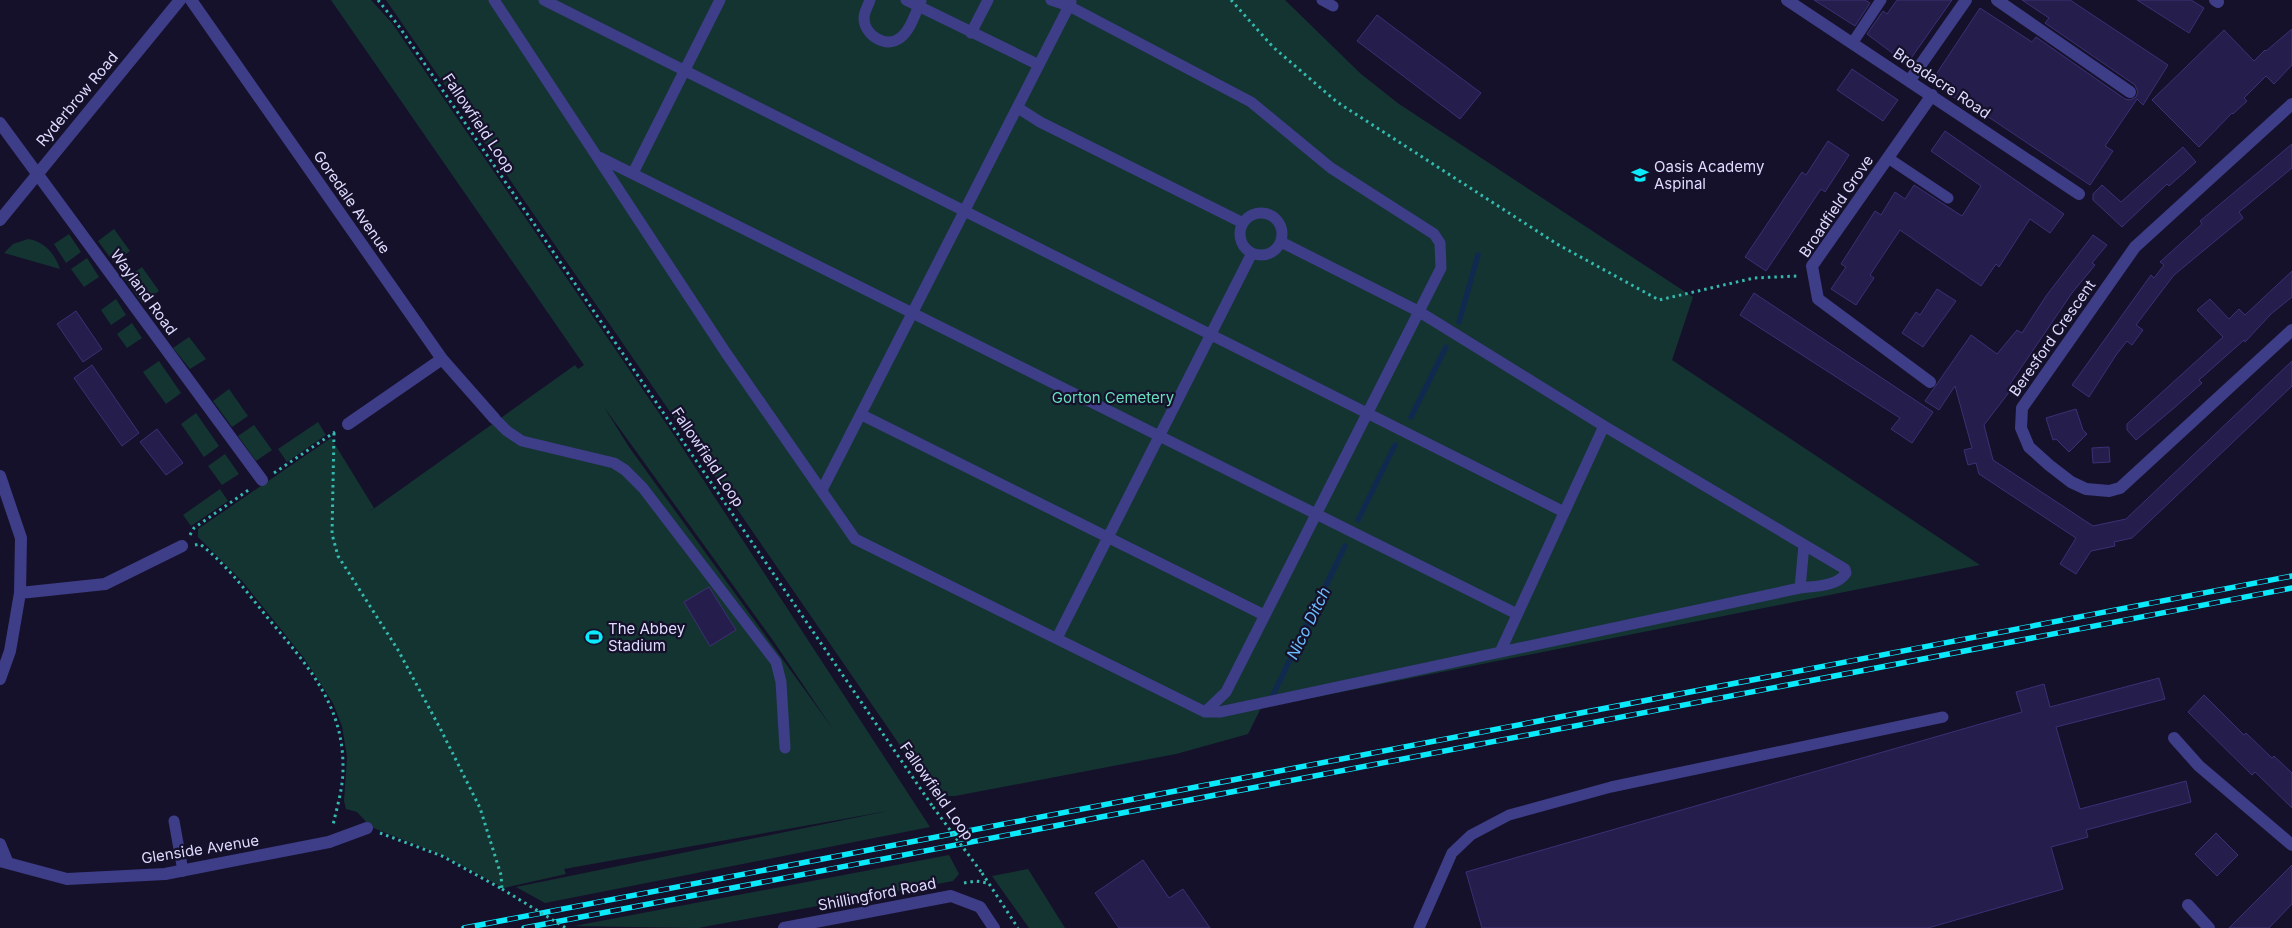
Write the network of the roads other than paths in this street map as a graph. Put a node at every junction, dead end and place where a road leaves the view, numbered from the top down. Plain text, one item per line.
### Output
1 (180, 0) edge
2 (191, 0) edge
3 (494, 0) edge
4 (544, 0) edge
5 (720, 0) edge
6 (870, 0) edge
7 (906, 0) edge
8 (988, 0) edge
9 (1051, 0) edge
10 (1322, 0) edge
11 (1786, 0) edge
12 (1881, 0) edge
13 (1966, 0) edge
14 (1997, 0) edge
15 (920, 3) edge
16 (1071, 3) edge
17 (1333, 6) dead end
18 (971, 33) junction
19 (1853, 42) junction
20 (1038, 65) junction
21 (685, 71) junction
22 (1910, 80) junction
23 (2130, 92) dead end
24 (1932, 95) junction
25 (2292, 104) edge
26 (1018, 108) junction
27 (0, 123) edge
28 (598, 156) junction
29 (1888, 158) junction
30 (37, 173) junction
31 (633, 173) junction
32 (2079, 194) dead end
33 (1948, 198) dead end
34 (965, 211) junction
35 (0, 220) edge
36 (1243, 223) junction
37 (1281, 242) junction
38 (1252, 253) junction
39 (1418, 311) junction
40 (914, 313) junction
41 (2292, 330) edge
42 (1211, 334) junction
43 (442, 359) junction
44 (1930, 382) dead end
45 (862, 414) junction
46 (1366, 414) junction
47 (494, 418) joint
48 (348, 424) dead end
49 (1604, 426) junction
50 (1159, 436) junction
51 (0, 476) edge
52 (262, 480) dead end
53 (822, 490) junction
54 (1564, 512) junction
55 (1316, 515) junction
56 (1109, 538) junction
57 (1804, 545) junction
58 (182, 546) road end
59 (1800, 588) junction
60 (20, 593) junction
61 (1517, 614) junction
62 (1264, 616) junction
63 (1057, 638) junction
64 (1500, 652) junction
65 (0, 679) edge
66 (1205, 712) junction
67 (1943, 717) dead end
68 (2174, 738) dead end
69 (785, 748) dead end
70 (174, 821) dead end
71 (367, 828) road end
72 (0, 844) edge
73 (2292, 846) edge
74 (4, 861) edge
75 (183, 871) junction
76 (2188, 905) dead end
77 (2204, 926) edge
78 (784, 928) edge
79 (994, 928) edge
80 (1419, 928) edge

1 - 30 street, Ryderbrow Road
2 - 43 street, Goredale Avenue
3 - 28 lane
4 - 21 lane
5 - 21 lane
6 - 15 lane
7 - 15 lane
8 - 18 lane
9 - 16 lane
10 - 17 lane
11 - 19 street, Broadacre Road
12 - 19 lane
13 - 22 street
14 - 23 street
15 - 18 lane
16 - 20 lane
16 - 39 lane
18 - 20 lane
19 - 22 street, Broadacre Road
20 - 26 lane
21 - 31 lane
21 - 34 lane
22 - 24 street, Broadacre Road
24 - 29 street, Broadfield Grove
24 - 32 street, Broadacre Road
25 - 41 street, Beresford Crescent
26 - 34 lane
26 - 36 lane
27 - 30 street, Wayland Road
28 - 31 lane
28 - 53 lane
29 - 33 lane
29 - 44 street, Broadfield Grove
30 - 35 street, Ryderbrow Road
30 - 52 street, Wayland Road
31 - 40 lane
34 - 40 lane
34 - 42 lane
36 - 37 lane
36 - 38 lane
37 - 38 lane
37 - 39 lane
38 - 42 lane
39 - 46 lane
39 - 49 lane
40 - 45 lane
40 - 50 lane
42 - 46 lane
42 - 50 lane
43 - 47 street, Goredale Avenue
43 - 48 street
45 - 53 lane
45 - 56 lane
46 - 54 lane
46 - 55 lane
47 - 69 lane
49 - 54 lane
49 - 57 lane
50 - 55 lane
50 - 56 lane
51 - 60 street
53 - 63 lane
54 - 61 lane
55 - 61 lane
55 - 62 lane
56 - 62 lane
56 - 63 lane
57 - 59 lane
57 - 59 lane
58 - 60 street
59 - 64 lane
60 - 65 street
61 - 64 lane
62 - 66 lane
63 - 66 lane
64 - 66 lane
67 - 80 lane
68 - 73 street
70 - 75 lane
71 - 75 street, Glenside Avenue
72 - 74 street, Glenside Avenue
74 - 75 street, Glenside Avenue
76 - 77 street
78 - 79 street, Shillingford Road

